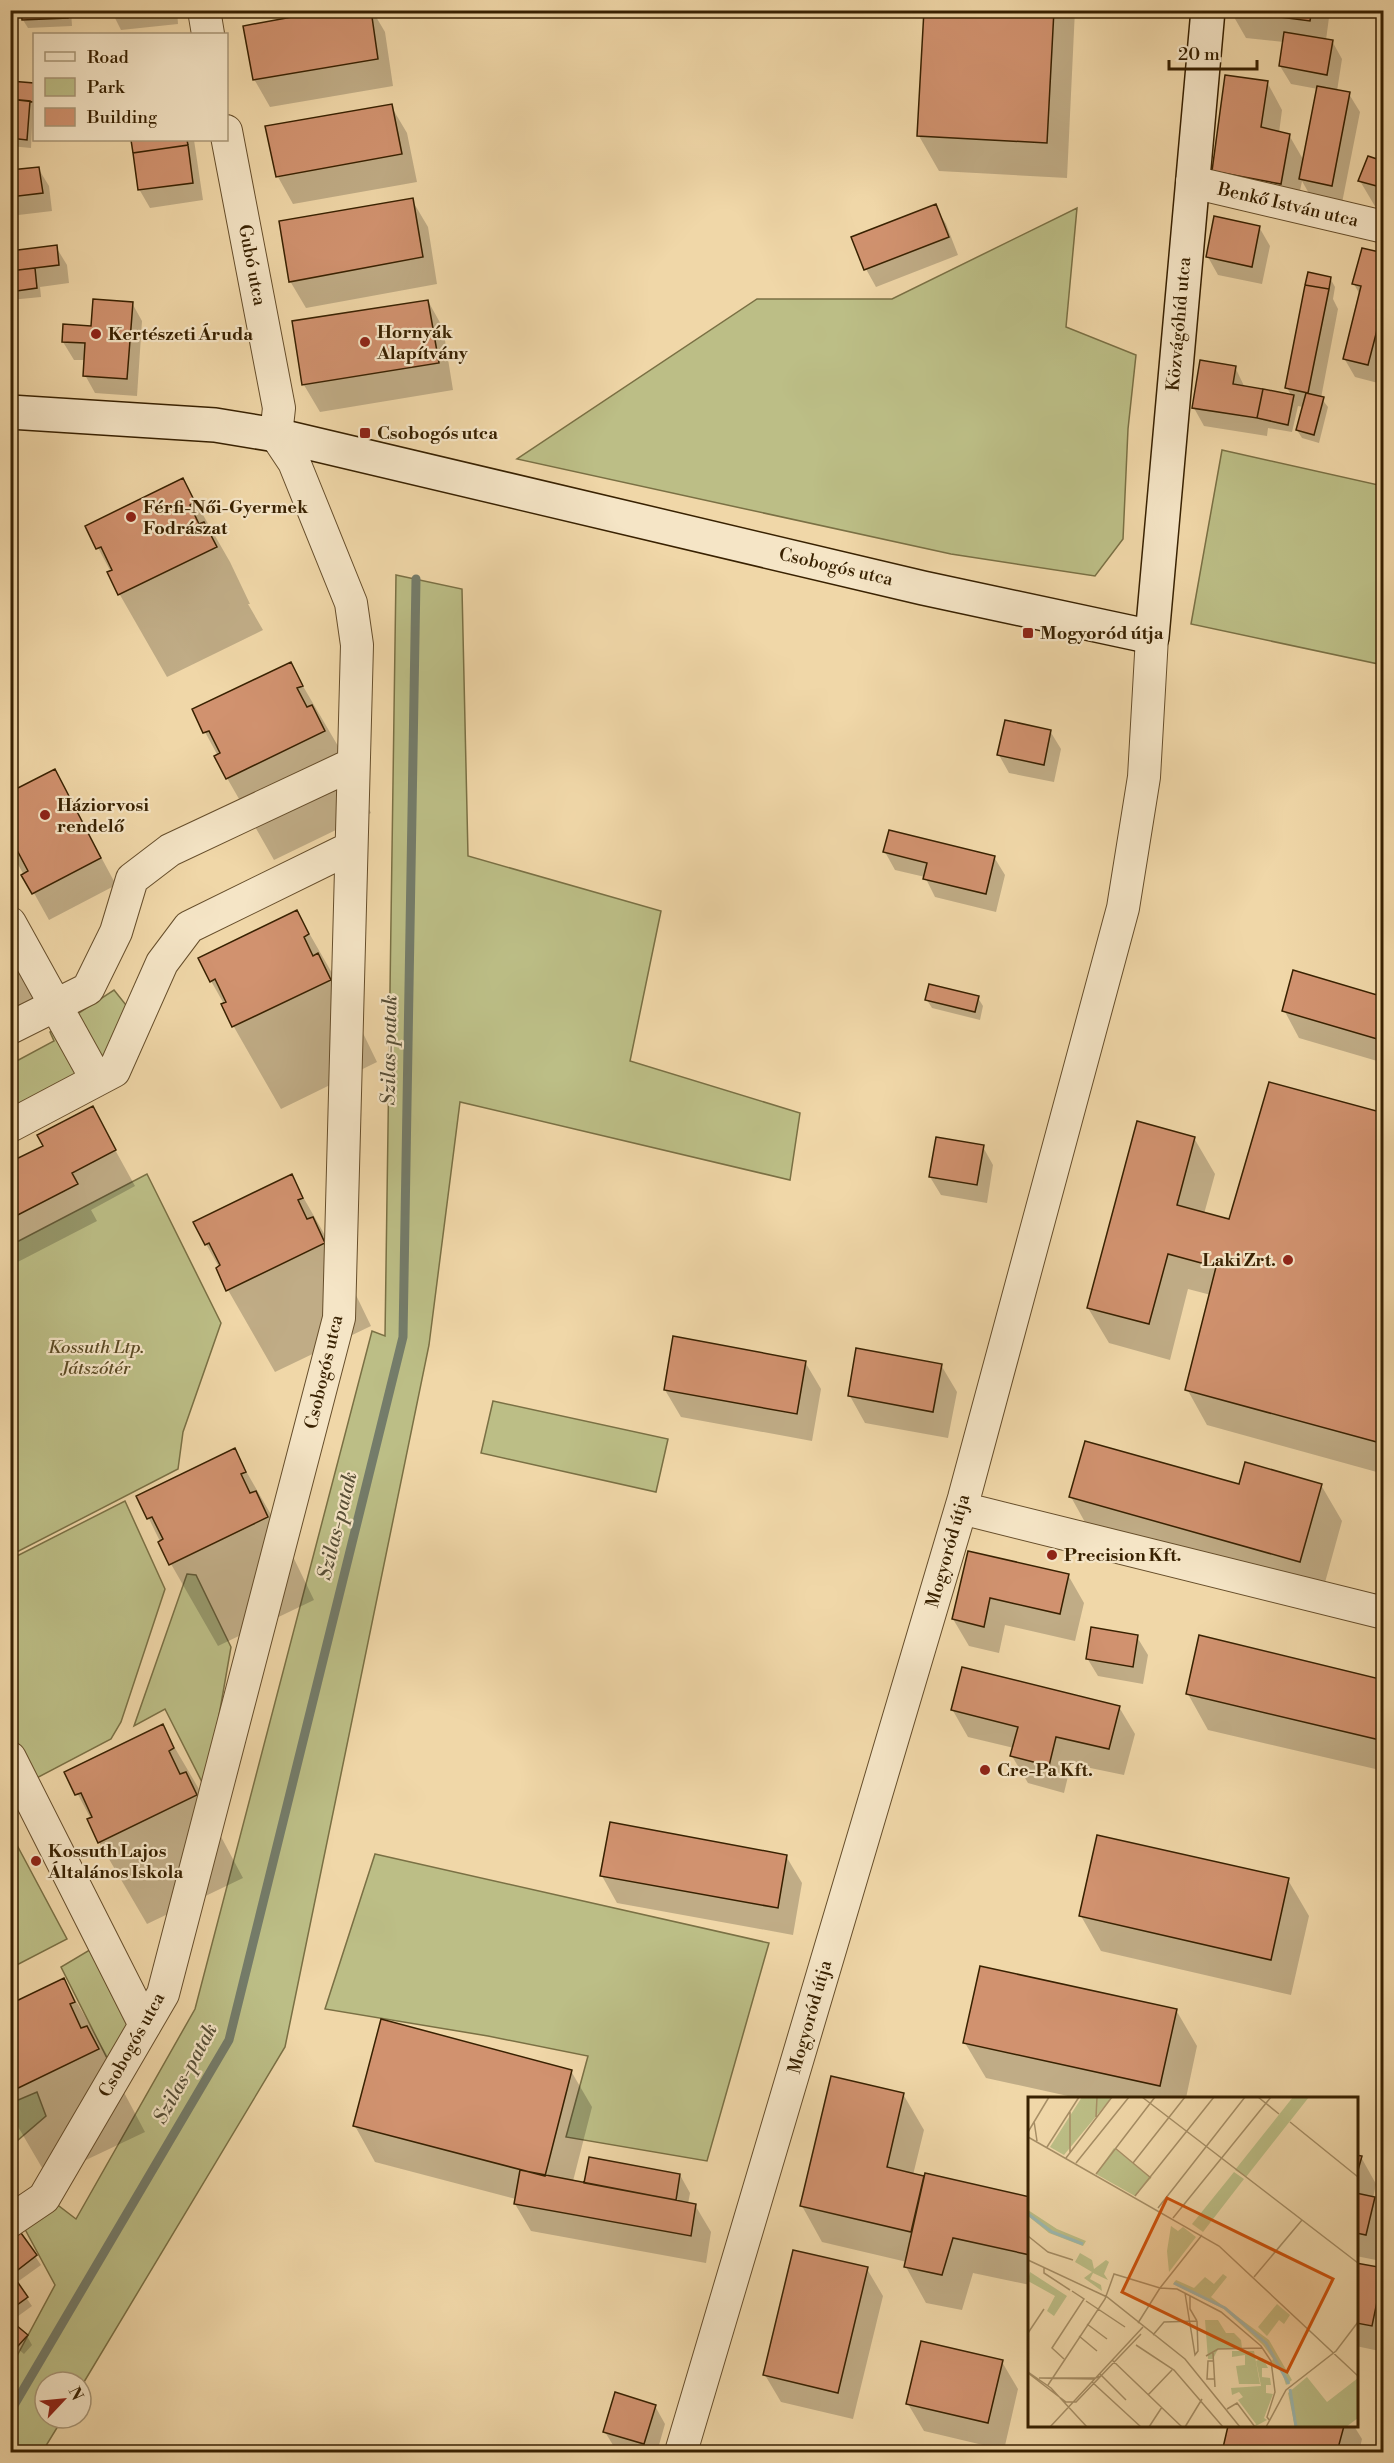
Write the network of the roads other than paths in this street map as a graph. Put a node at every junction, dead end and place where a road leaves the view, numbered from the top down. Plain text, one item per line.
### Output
1 (204, 10) edge
2 (1209, 10) edge
3 (208, 33) edge
4 (228, 141) edge
5 (1192, 183) junction
6 (1383, 227) edge
7 (10, 412) edge
8 (276, 435) junction
9 (1152, 637) junction
10 (353, 764) junction
11 (350, 848) junction
12 (10, 924) edge
13 (57, 1005) junction
14 (10, 1028) edge
15 (97, 1080) junction
16 (10, 1126) edge
17 (961, 1508) junction
18 (1383, 1614) edge
19 (10, 1758) edge
20 (145, 2025) junction
21 (10, 2221) edge
22 (681, 2452) edge

1 - 3 street
2 - 5 street, Közvágóhíd utca
4 - 8 street, Gubó utca
5 - 6 street, Benkő István utca
5 - 9 street, Közvágóhíd utca
7 - 8 street, Csobogós utca
8 - 9 street, Csobogós utca
8 - 10 street, Csobogós utca
9 - 17 street, Mogyoród útja
10 - 11 street, Csobogós utca
10 - 13 street
11 - 15 street
11 - 20 street, Csobogós utca
12 - 13 street
13 - 14 street
13 - 15 street
15 - 16 street
17 - 18 street
17 - 22 street, Mogyoród útja
19 - 20 street
20 - 21 street, Csobogós utca

